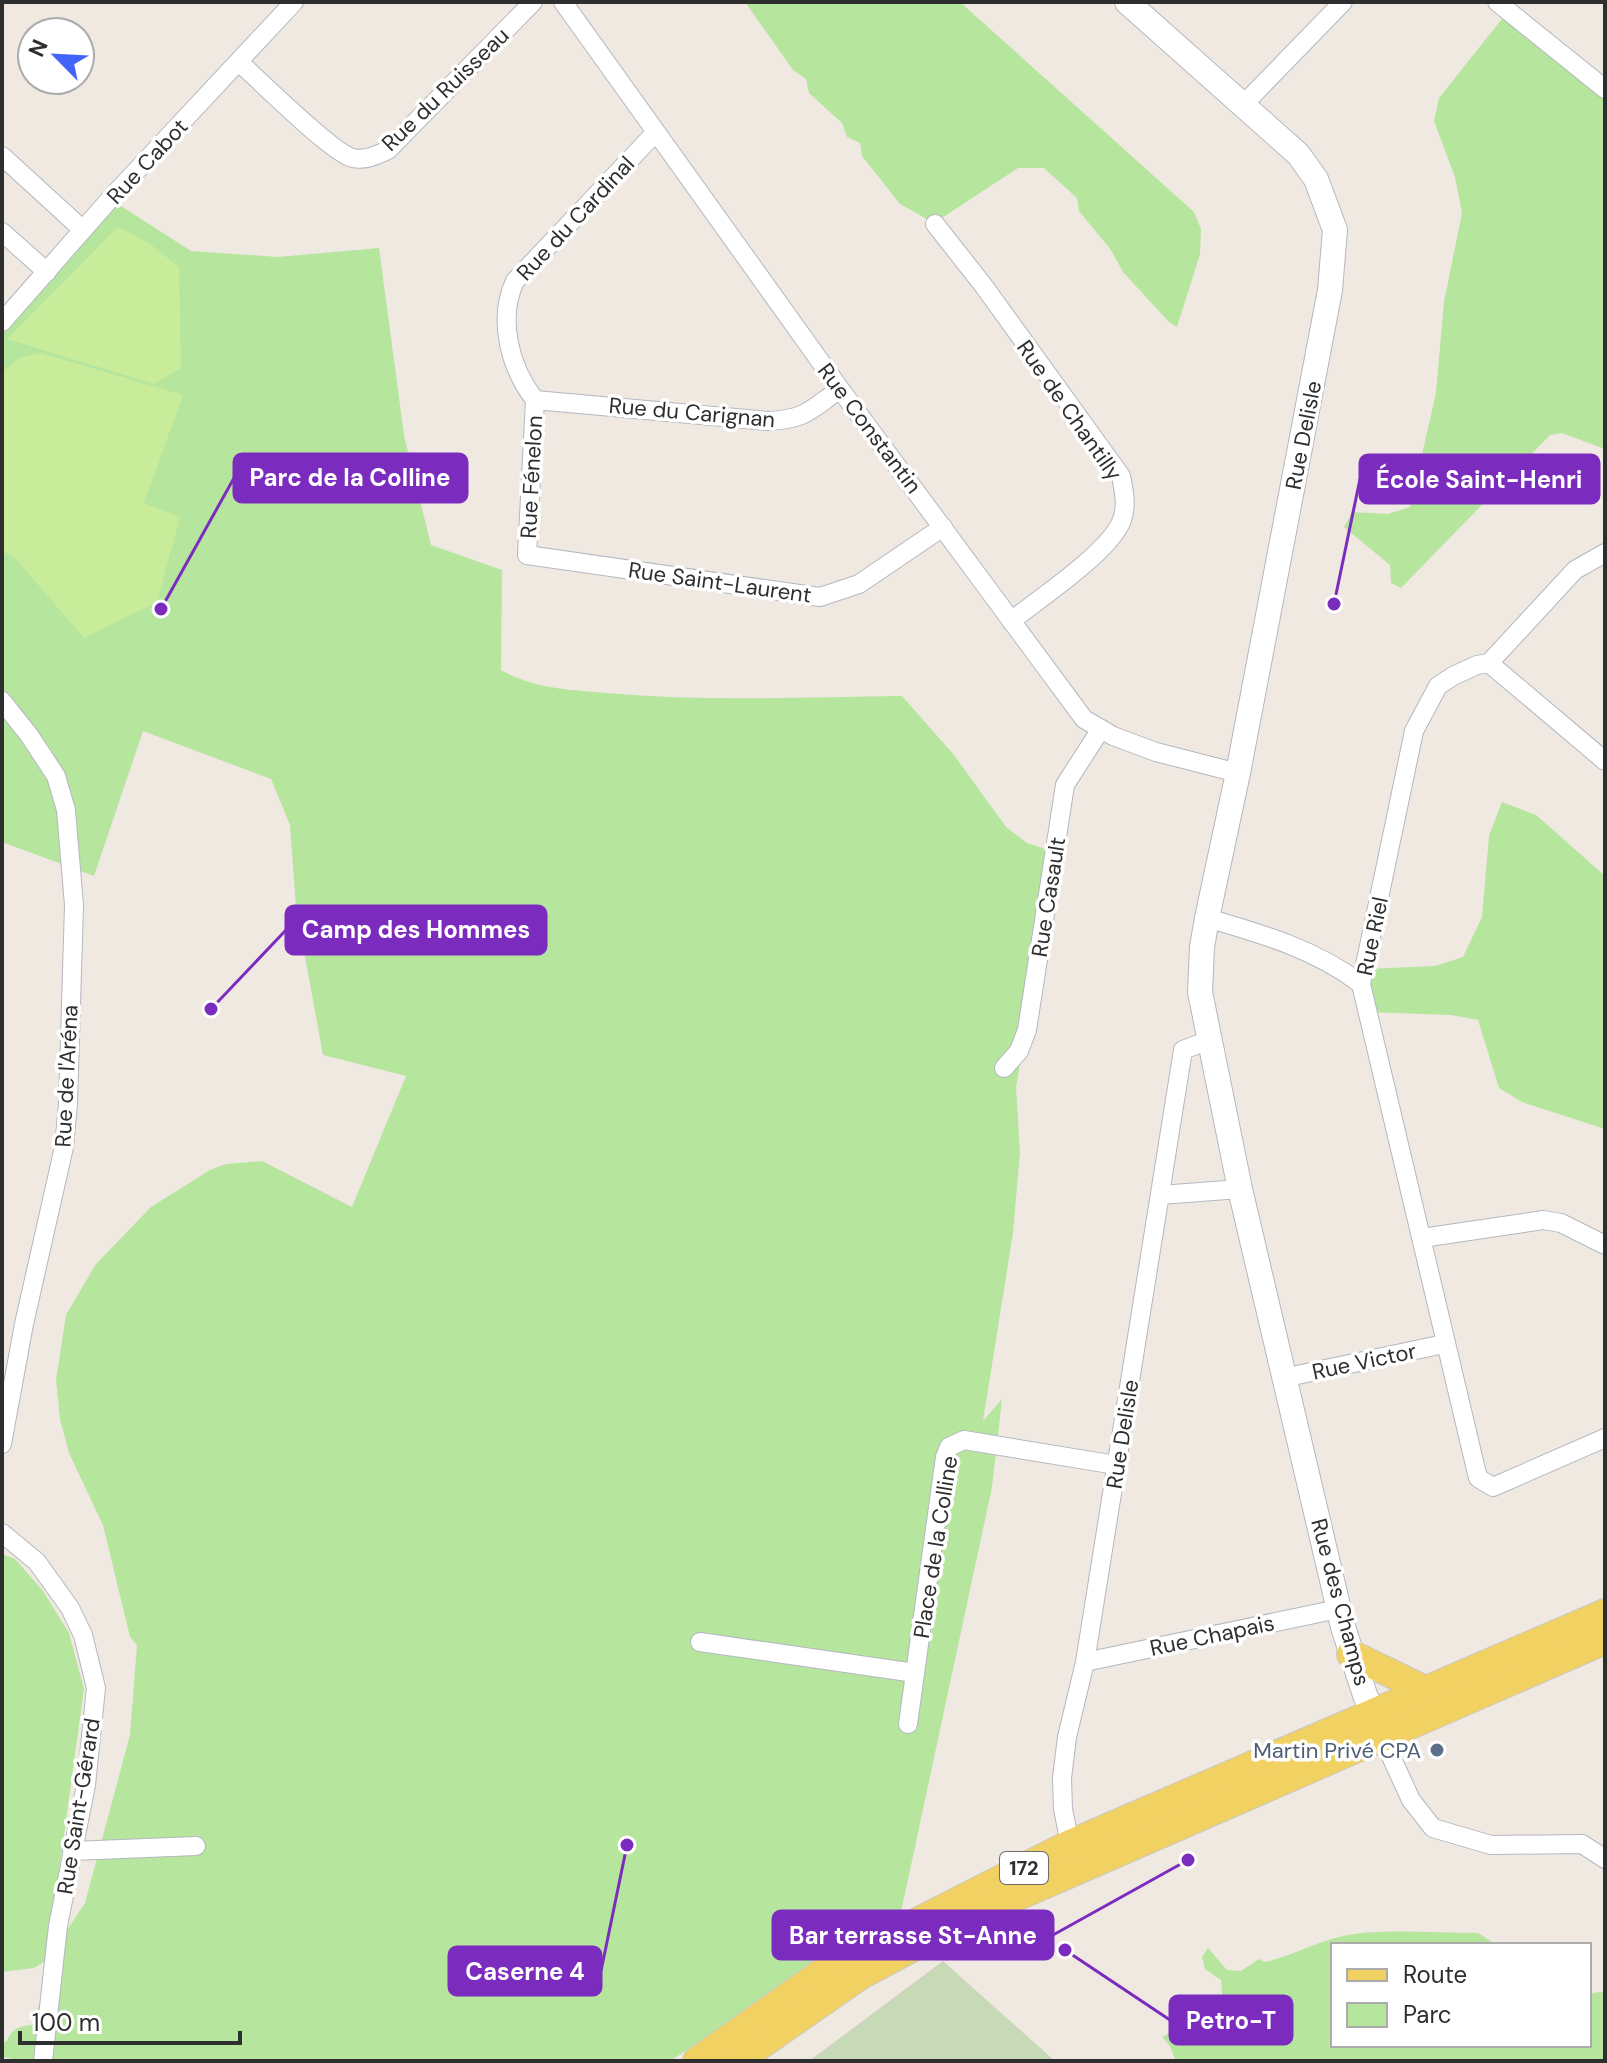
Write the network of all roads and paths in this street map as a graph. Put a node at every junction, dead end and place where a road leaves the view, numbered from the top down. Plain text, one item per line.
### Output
1 (294, 2) edge
2 (533, 2) edge
3 (563, 2) edge
4 (1127, 2) edge
5 (1343, 2) edge
6 (1497, 2) edge
7 (239, 62) junction
8 (1605, 89) edge
9 (1242, 106) junction
10 (655, 133) junction
11 (2, 156) edge
12 (935, 224) dead end
13 (83, 230) junction
14 (2, 232) edge
15 (47, 272) junction
16 (2, 322) edge
17 (840, 389) junction
18 (535, 400) junction
19 (943, 527) junction
20 (1605, 553) edge
21 (527, 555) joint
22 (1011, 621) junction
23 (1489, 663) junction
24 (2, 701) edge
25 (1101, 729) junction
26 (1605, 760) edge
27 (1238, 773) junction
28 (1207, 918) junction
29 (1202, 947) joint
30 (1361, 984) junction
31 (1209, 1040) junction
32 (1004, 1068) dead end
33 (1240, 1189) junction
34 (1160, 1195) junction
35 (1422, 1238) junction
36 (1605, 1245) edge
37 (1444, 1344) junction
38 (1283, 1378) junction
39 (1605, 1438) edge
40 (2, 1444) edge
41 (1116, 1465) junction
42 (2, 1533) edge
43 (1338, 1609) junction
44 (1605, 1613) edge
45 (1605, 1640) edge
46 (700, 1642) dead end
47 (1351, 1654) junction
48 (1085, 1662) junction
49 (915, 1673) junction
50 (1425, 1690) junction
51 (908, 1724) dead end
52 (1378, 1726) junction
53 (1070, 1844) junction
54 (196, 1846) dead end
55 (72, 1851) junction
56 (1605, 1859) edge
57 (43, 2061) edge
58 (697, 2061) edge
59 (737, 2061) edge

1 - 7 street, Rue Cabot
2 - 7 street, Rue du Ruisseau
3 - 10 street, Rue Constantin
4 - 9 street, Rue Delisle
5 - 9 street
6 - 8 street
7 - 13 street, Rue Cabot
9 - 27 street, Rue Delisle
10 - 17 street, Rue Constantin
10 - 18 street, Rue du Cardinal
11 - 13 street
12 - 22 street, Rue de Chantilly
13 - 15 street, Rue Cabot
14 - 15 street
15 - 16 street, Rue Cabot
17 - 18 street, Rue du Carignan
17 - 19 street, Rue Constantin
18 - 21 street, Rue Fénelon
19 - 21 street, Rue Saint-Laurent
19 - 22 street, Rue Constantin
20 - 23 street, Rue Riel
22 - 25 street, Rue Constantin
23 - 26 street
23 - 30 street, Rue Riel
24 - 40 street, Rue de l'Aréna
25 - 27 street, Rue Constantin
25 - 32 street, Rue Casault
27 - 28 street, Rue Delisle
28 - 29 street, Rue Delisle
28 - 30 street
29 - 31 street, Rue des Champs
30 - 35 street, Rue Riel
31 - 33 street, Rue des Champs
31 - 34 street, Rue Delisle
33 - 34 street
33 - 38 street, Rue des Champs
34 - 41 street, Rue Delisle
35 - 36 street
35 - 37 street, Rue Riel
37 - 38 street, Rue Victor
37 - 39 street, Rue Riel
38 - 43 street, Rue des Champs
41 - 48 street, Rue Delisle
41 - 49 street, Place de la Colline
42 - 55 street, Rue Saint-Gérard
43 - 47 street, Rue des Champs
43 - 48 street, Rue Chapais
44 - 50 main road, 172
45 - 52 main road, 172
46 - 49 street
47 - 50 main road
47 - 52 street, Rue des Champs
48 - 53 street, Rue Delisle
49 - 51 street, Place de la Colline
50 - 52 main road, 172
52 - 53 main road, 172
52 - 56 street, Rue des Champs
52 - 59 main road, 172
53 - 58 main road, 172
54 - 55 street
55 - 57 street, Rue Saint-Gérard

